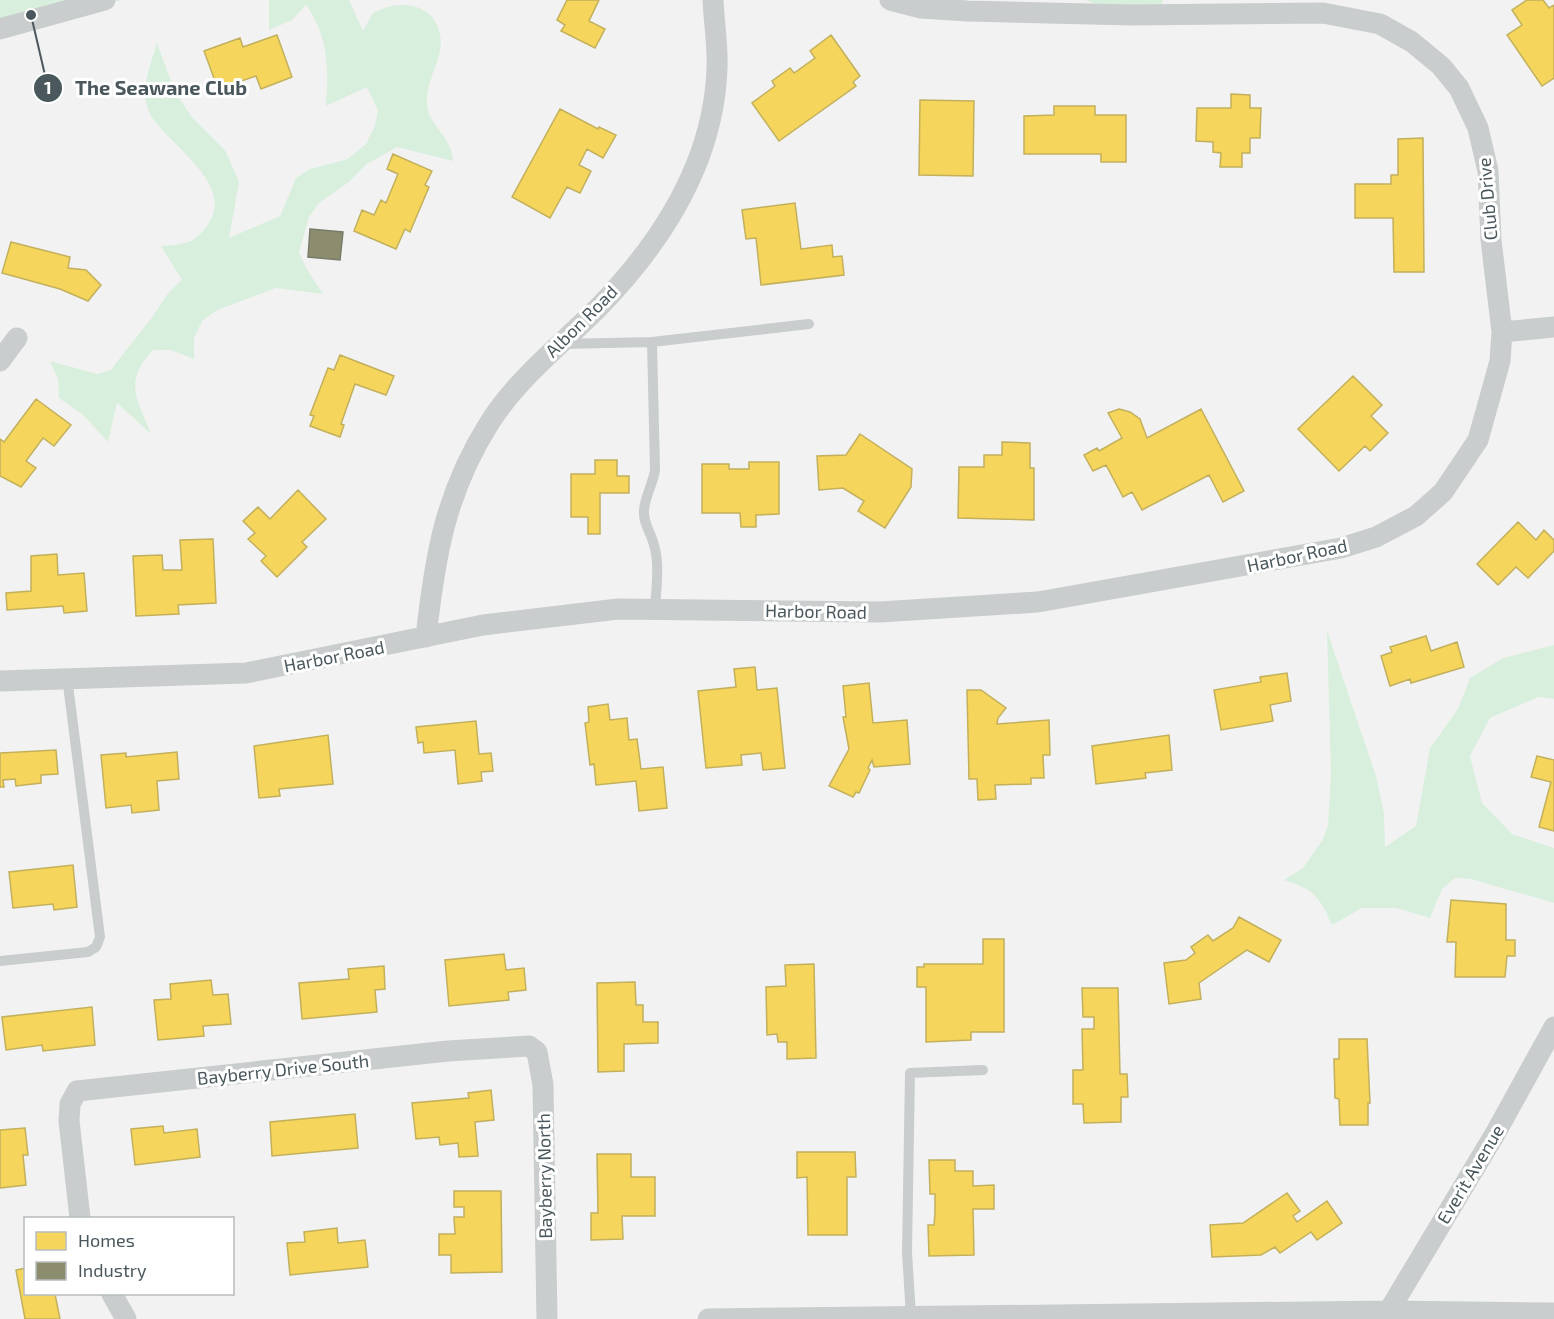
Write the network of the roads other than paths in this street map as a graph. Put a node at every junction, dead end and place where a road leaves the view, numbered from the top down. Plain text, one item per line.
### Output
1 (105, 0) edge
2 (712, 0) edge
3 (890, 0) edge
4 (0, 29) edge
5 (809, 324) dead end
6 (1554, 327) edge
7 (1502, 332) junction
8 (17, 338) dead end
9 (652, 342) junction
10 (559, 345) junction
11 (0, 361) edge
12 (655, 610) junction
13 (426, 637) junction
14 (68, 677) junction
15 (0, 681) edge
16 (0, 962) edge
17 (1554, 1027) edge
18 (522, 1047) joint
19 (983, 1070) dead end
20 (80, 1217) edge
21 (113, 1295) edge
22 (1554, 1313) edge
23 (1383, 1316) edge
24 (910, 1317) junction
25 (126, 1319) edge
26 (547, 1319) edge
27 (708, 1319) edge

1 - 4 street
2 - 10 street, Albon Road
3 - 7 street, Club Drive
5 - 9 lane
6 - 7 street
7 - 12 street, Harbor Road
8 - 11 street
9 - 10 lane
9 - 12 lane
10 - 13 street, Albon Road
12 - 13 street, Harbor Road
13 - 14 street, Harbor Road
14 - 15 street, Harbor Road
14 - 16 lane
17 - 23 street, Everit Avenue
18 - 20 street, Bayberry Drive South
18 - 26 street, Bayberry North
19 - 24 lane
21 - 25 street
22 - 23 street
23 - 24 street
24 - 27 street

